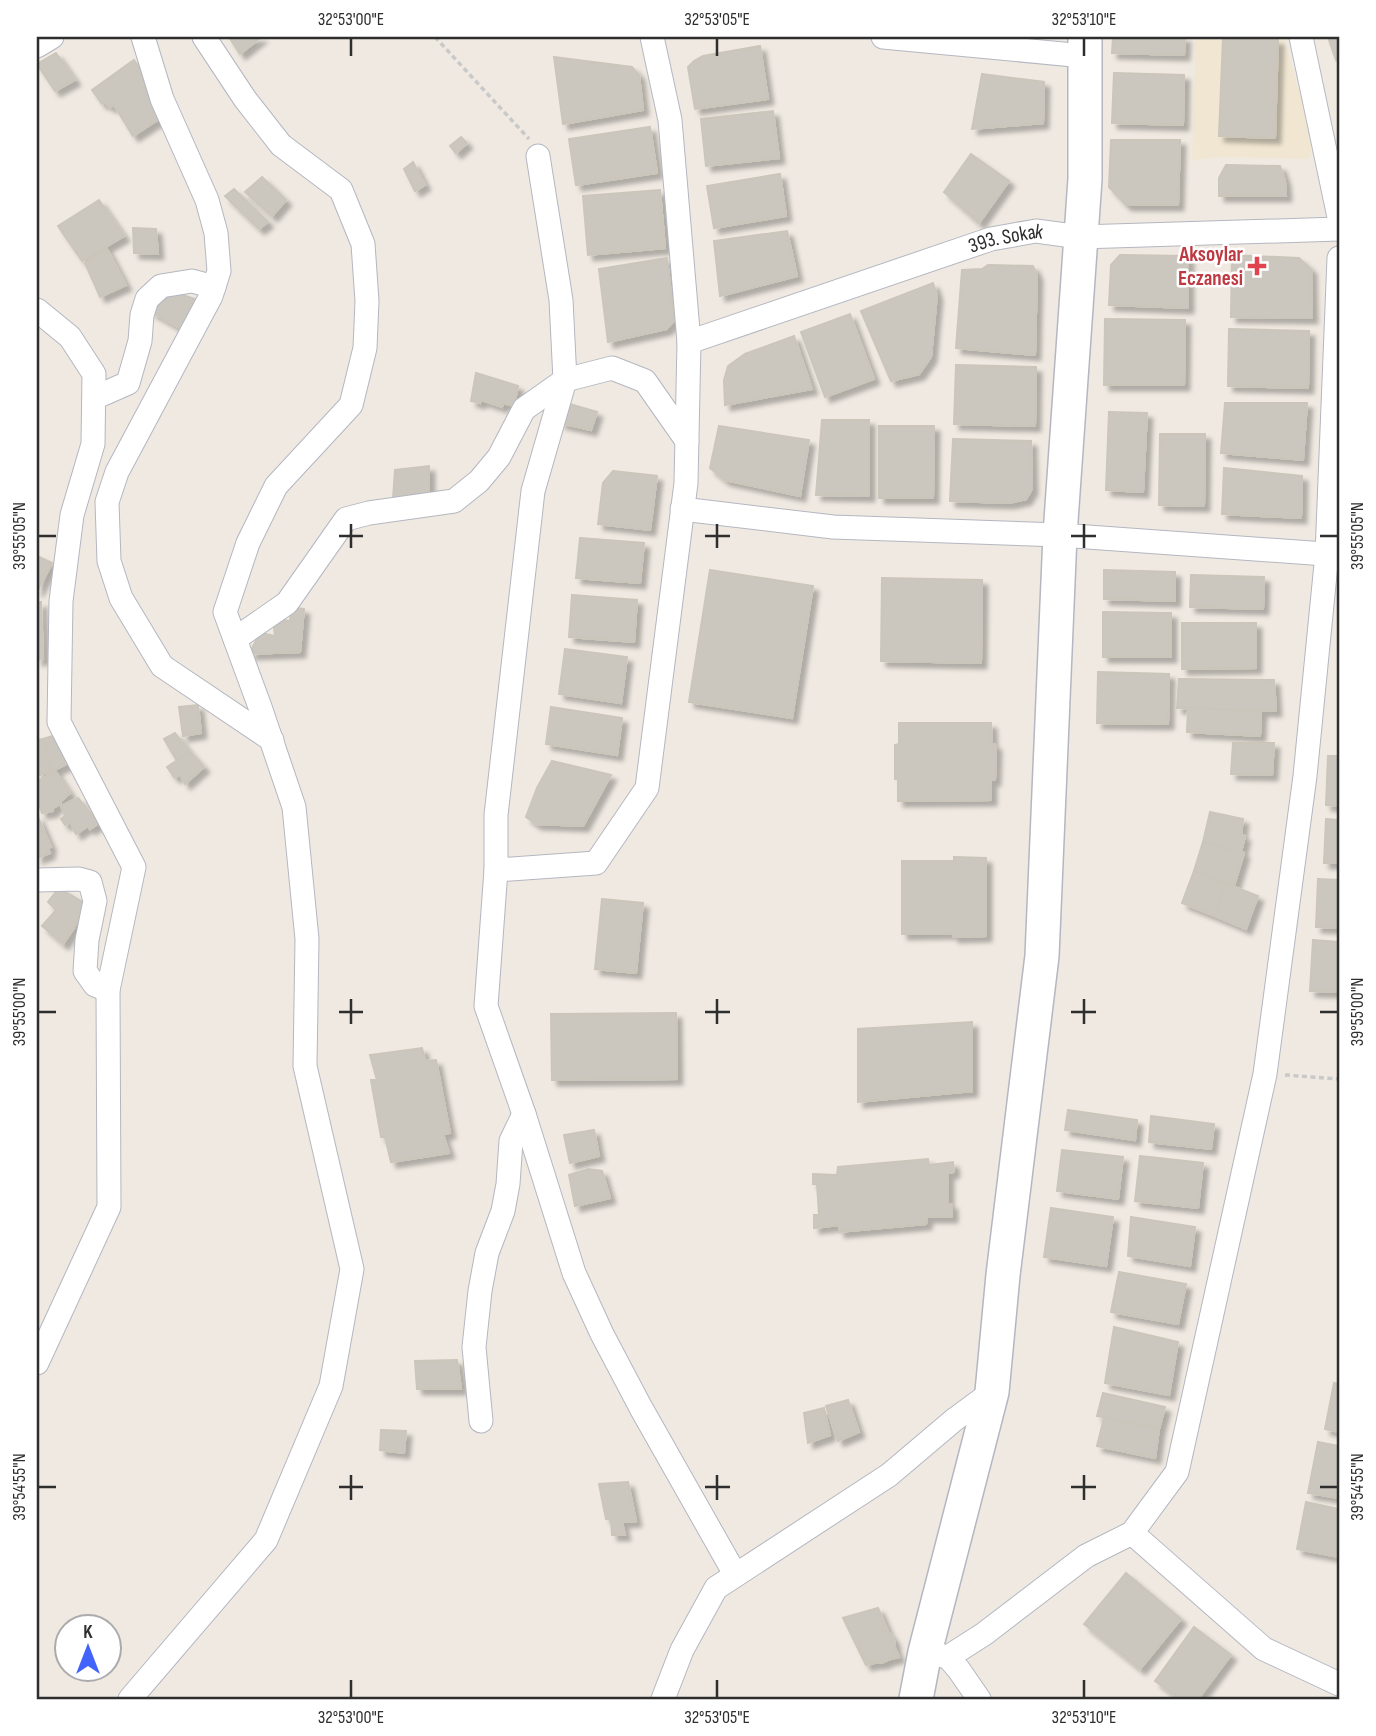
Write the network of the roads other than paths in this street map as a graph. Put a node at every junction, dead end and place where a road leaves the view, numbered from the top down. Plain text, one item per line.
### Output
1 (52, 37) edge
2 (143, 37) edge
3 (204, 37) edge
4 (652, 37) edge
5 (883, 37) edge
6 (1301, 37) edge
7 (37, 46) edge
8 (1085, 46) edge
9 (538, 156) road end
10 (1339, 218) edge
11 (1339, 229) edge
12 (1080, 237) junction
13 (1339, 258) edge
14 (214, 287) junction
15 (37, 310) edge
16 (689, 342) junction
17 (565, 380) junction
18 (94, 398) junction
19 (687, 441) junction
20 (682, 509) junction
21 (1060, 536) junction
22 (1333, 555) edge
23 (235, 639) junction
24 (272, 740) junction
25 (496, 870) junction
26 (37, 880) edge
27 (108, 990) junction
28 (524, 1114) junction
29 (37, 1363) edge
30 (992, 1392) junction
31 (481, 1421) dead end
32 (1132, 1533) junction
33 (735, 1574) junction
34 (937, 1655) junction
35 (1339, 1684) edge
36 (131, 1699) edge
37 (663, 1699) edge
38 (916, 1699) edge
39 (979, 1699) edge

1 - 7 street
2 - 14 street
3 - 23 street
4 - 16 street
5 - 8 street
6 - 10 street
8 - 12 street
9 - 17 street
11 - 12 street, 393. Sokak
12 - 16 street, 393. Sokak
12 - 21 street
13 - 22 street
14 - 18 street
14 - 24 street
15 - 18 street
16 - 19 street
17 - 19 street
17 - 23 street
17 - 25 street
18 - 27 street
19 - 20 street
20 - 21 street
20 - 25 street
21 - 22 street
21 - 30 street
22 - 32 street
23 - 24 street
24 - 36 street
25 - 28 street
26 - 27 street
27 - 29 street
28 - 31 street
28 - 33 street
30 - 33 street
30 - 34 street
32 - 34 street
32 - 35 street
33 - 37 street
34 - 38 street
34 - 39 street

